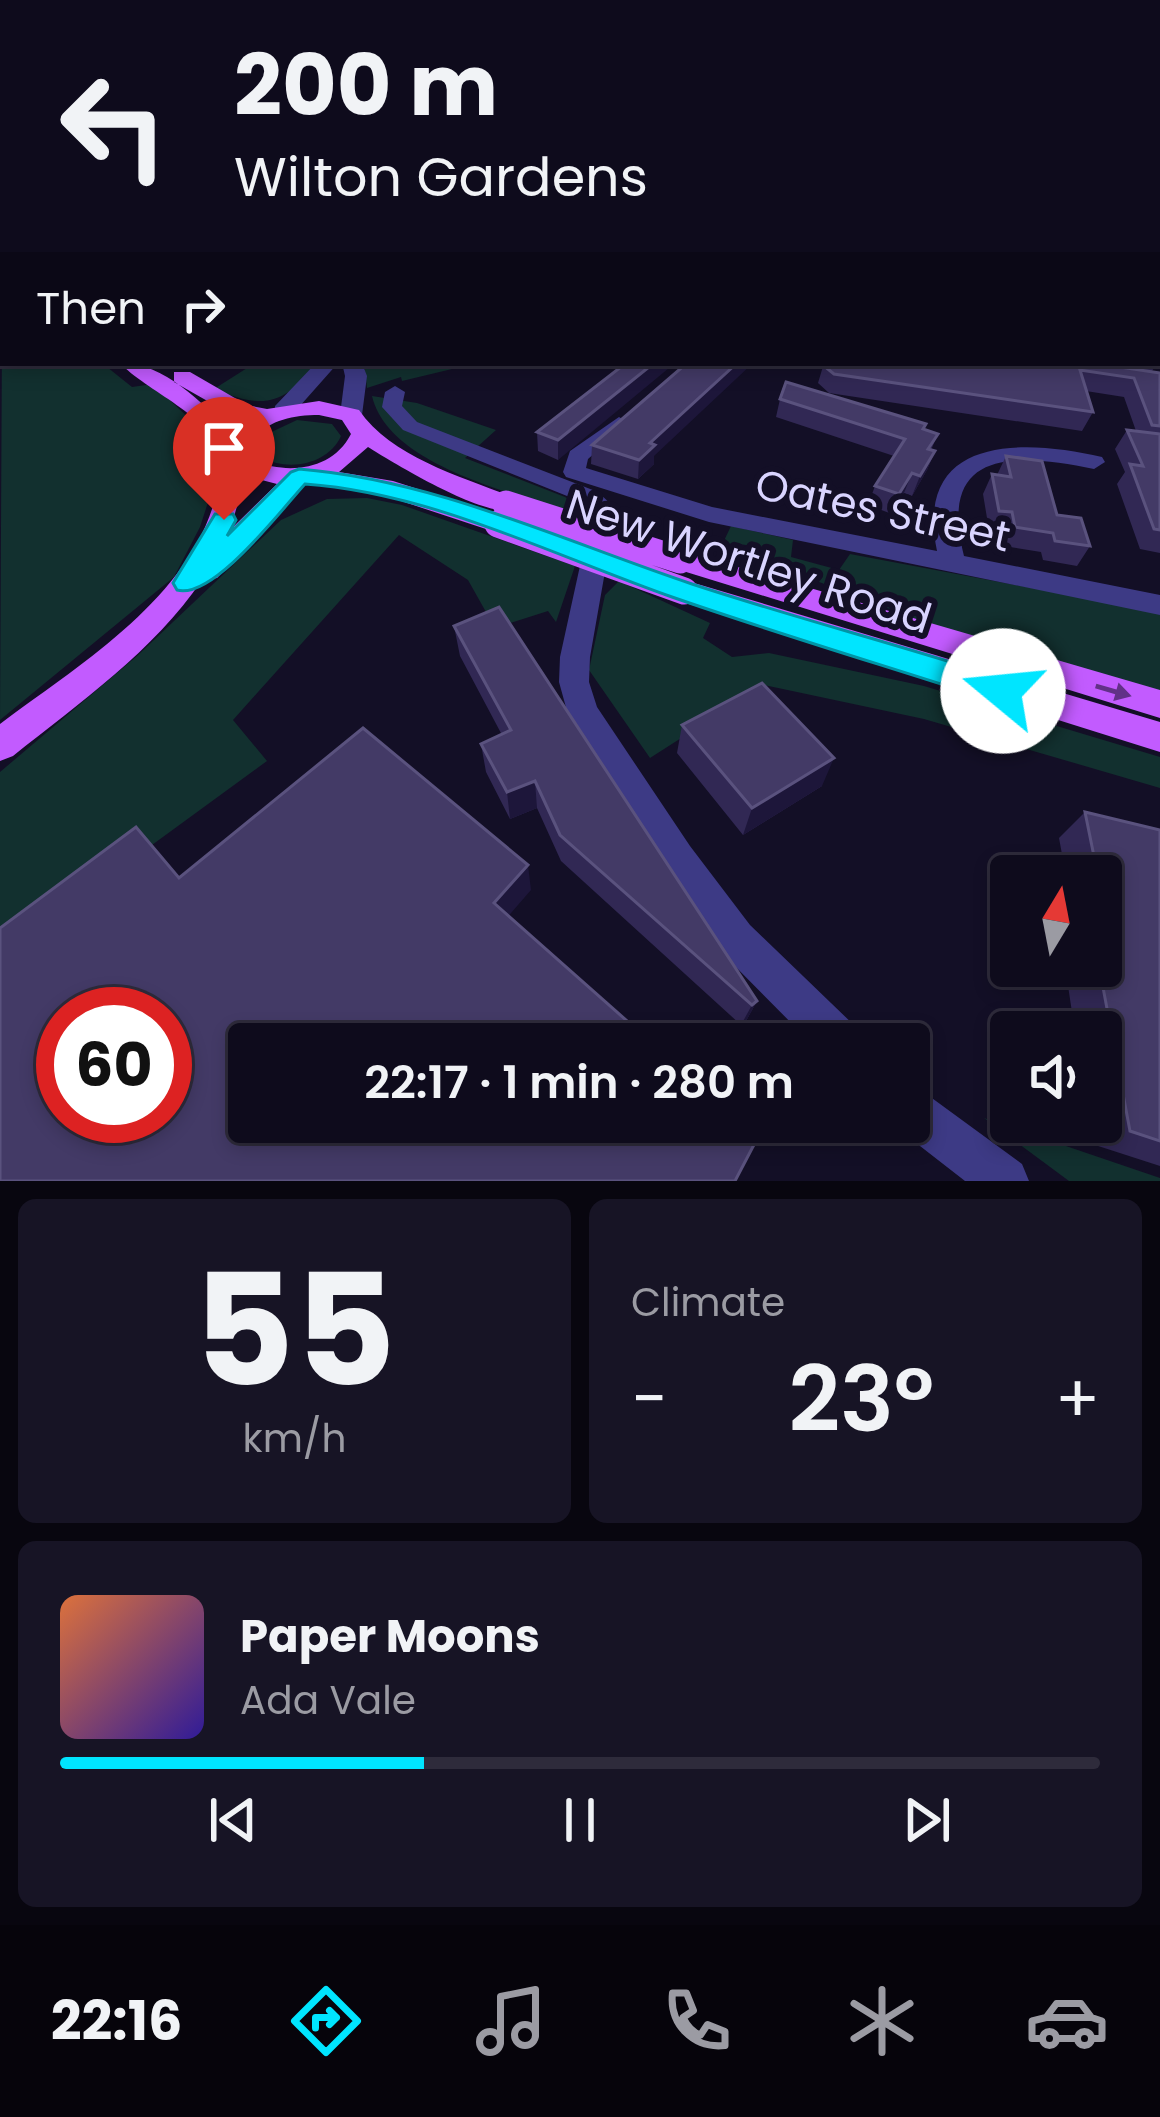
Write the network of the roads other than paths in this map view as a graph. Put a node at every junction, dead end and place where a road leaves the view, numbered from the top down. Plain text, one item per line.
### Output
1 (134, 366) edge
2 (155, 366) edge
3 (325, 366) edge
4 (353, 366) edge
5 (395, 392) dead end
6 (643, 403) edge
7 (276, 414) junction
8 (357, 424) junction
9 (234, 455) junction
10 (1094, 462) dead end
11 (304, 476) junction
12 (502, 514) junction
13 (953, 565) junction
14 (682, 576) junction
15 (187, 583) junction
16 (1160, 605) edge
17 (1160, 704) edge
18 (1160, 737) edge
19 (0, 746) edge
20 (822, 1023) edge
21 (930, 1125) edge
22 (1005, 1181) edge

1 - 9 main road
2 - 7 main road
3 - 7 street
4 - 8 street
5 - 20 street
6 - 13 street, Oates Street
7 - 8 main road
7 - 9 main road
8 - 11 main road
8 - 12 main road, New Wortley Road
9 - 11 main road, New Wortley Road
9 - 15 main road
10 - 13 street
11 - 12 main road, New Wortley Road
11 - 15 main road
12 - 14 main road, New Wortley Road, bridge
13 - 16 street, Oates Street
14 -> 17 main road, New Wortley Road
14 - 18 main road, New Wortley Road
15 - 19 main road
21 - 22 street

